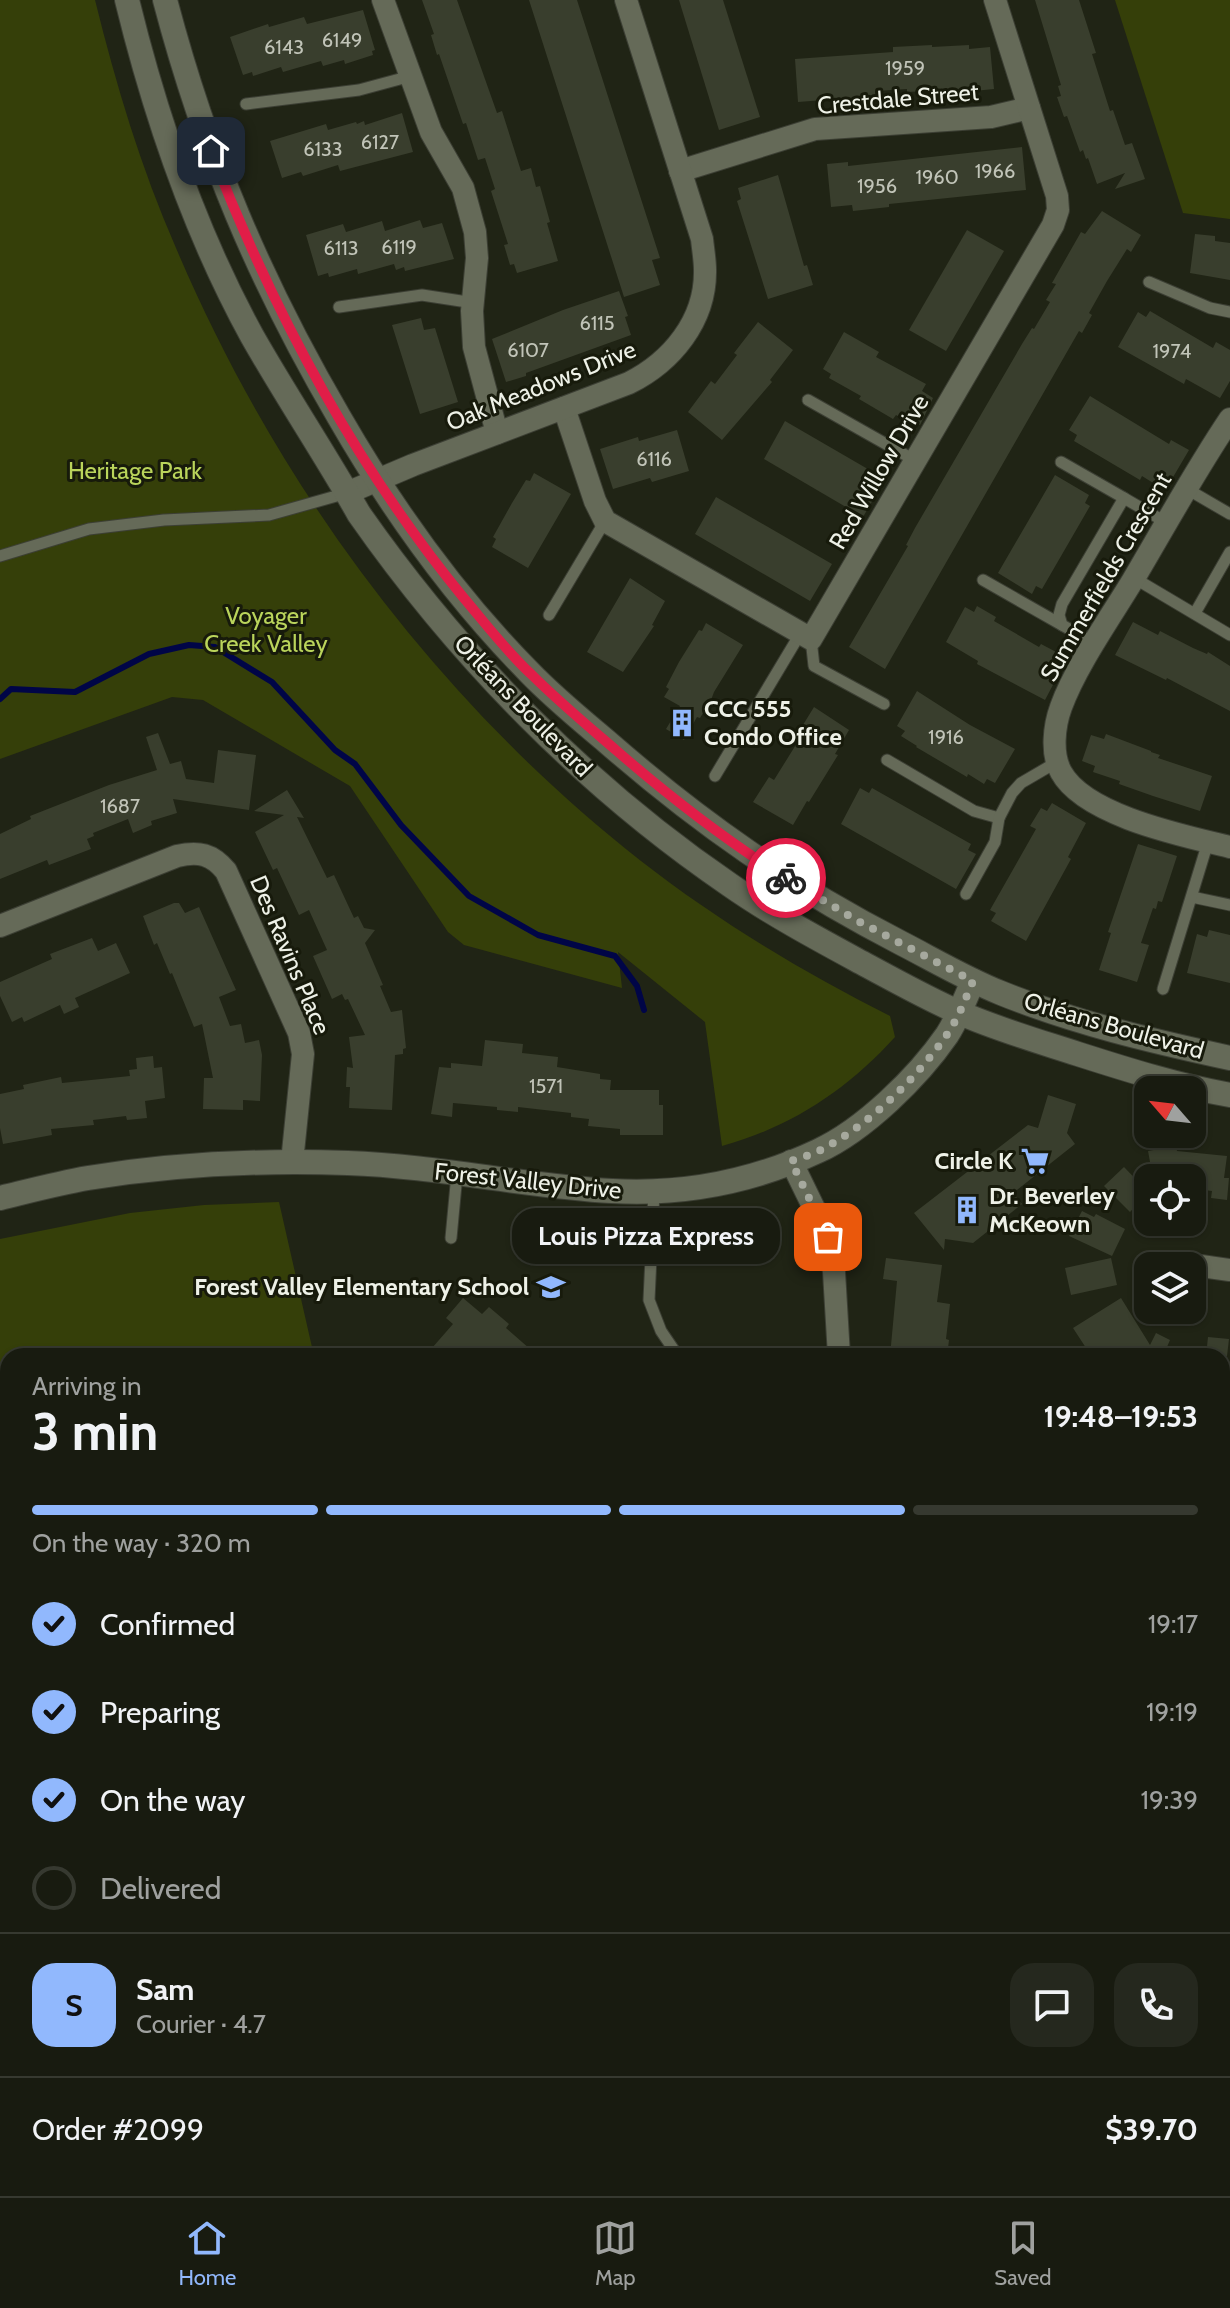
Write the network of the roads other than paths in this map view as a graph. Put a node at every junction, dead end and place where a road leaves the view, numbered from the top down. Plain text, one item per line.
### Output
1 (127, 0) edge
2 (165, 0) edge
3 (383, 0) edge
4 (626, 0) edge
5 (995, 0) edge
6 (411, 76) junction
7 (246, 104) dead end
8 (1029, 108) junction
9 (680, 171) junction
10 (1149, 282) dead end
11 (474, 303) junction
12 (339, 307) dead end
13 (1230, 312) edge
14 (808, 400) dead end
15 (564, 408) junction
16 (1230, 419) edge
17 (497, 433) junction
18 (916, 461) junction
19 (1061, 462) dead end
20 (376, 480) junction
21 (1187, 489) junction
22 (347, 493) junction
23 (1124, 498) junction
24 (1230, 514) edge
25 (605, 521) junction
26 (1167, 523) junction
27 (1230, 552) edge
28 (0, 556) edge
29 (1134, 578) junction
30 (983, 580) dead end
31 (1195, 613) junction
32 (549, 615) dead end
33 (1062, 625) junction
34 (1230, 635) edge
35 (806, 637) junction
36 (1095, 643) junction
37 (884, 704) dead end
38 (887, 760) dead end
39 (1057, 762) junction
40 (715, 776) dead end
41 (999, 818) junction
42 (1219, 844) edge
43 (966, 894) dead end
44 (1192, 897) junction
45 (1230, 905) edge
46 (0, 926) edge
47 (973, 981) junction
48 (1163, 989) dead end
49 (960, 1013) junction
50 (1230, 1058) edge
51 (1230, 1095) edge
52 (791, 1161) junction
53 (292, 1162) junction
54 (457, 1174) junction
55 (654, 1192) junction
56 (0, 1198) edge
57 (451, 1238) dead end
58 (1206, 1267) edge
59 (1230, 1270) edge
60 (673, 1348) edge
61 (839, 1348) edge

1 - 22 main road, Orléans Boulevard
2 - 20 main road, Orléans Boulevard
3 - 6 street
4 - 9 street, Oak Meadows Drive
5 - 8 street, Red Willow Drive
6 - 7 lane
6 - 11 street
8 - 9 street, Crestdale Street
8 - 18 street, Red Willow Drive
9 - 15 street, Oak Meadows Drive
10 - 13 lane
11 - 12 lane
11 - 17 street
14 - 18 lane
15 - 17 street, Oak Meadows Drive
15 - 25 street
16 - 21 street, Summerfields Crescent
17 - 20 street, Oak Meadows Drive
18 - 35 street, Red Willow Drive
19 - 23 lane
20 - 22 street, Oak Meadows Drive
20 - 47 main road, Orléans Boulevard
21 - 24 lane
21 - 26 street, Summerfields Crescent
22 - 28 lane
22 - 49 main road, Orléans Boulevard
23 - 26 lane
23 - 33 lane
25 - 32 lane
25 - 35 street
26 - 29 street, Summerfields Crescent
27 - 31 lane
29 - 31 lane
29 - 36 street, Summerfields Crescent
30 - 33 lane
31 - 34 lane
33 - 36 lane
35 - 37 lane
35 - 40 lane
36 - 39 street, Summerfields Crescent
38 - 41 lane
39 - 41 lane
39 - 42 street
41 - 43 lane
42 - 44 lane
44 - 45 lane
44 - 48 lane
46 - 53 street, Des Ravins Place
47 - 49 main road, Forest Valley Drive
47 - 50 main road, Orléans Boulevard
49 - 51 main road, Orléans Boulevard
49 - 52 main road, Forest Valley Drive
52 - 55 main road, Forest Valley Drive
52 - 61 street
53 - 54 main road, Forest Valley Drive
53 - 56 main road, Forest Valley Drive
54 - 55 main road, Forest Valley Drive
54 - 57 lane
55 - 60 lane
58 - 59 street

